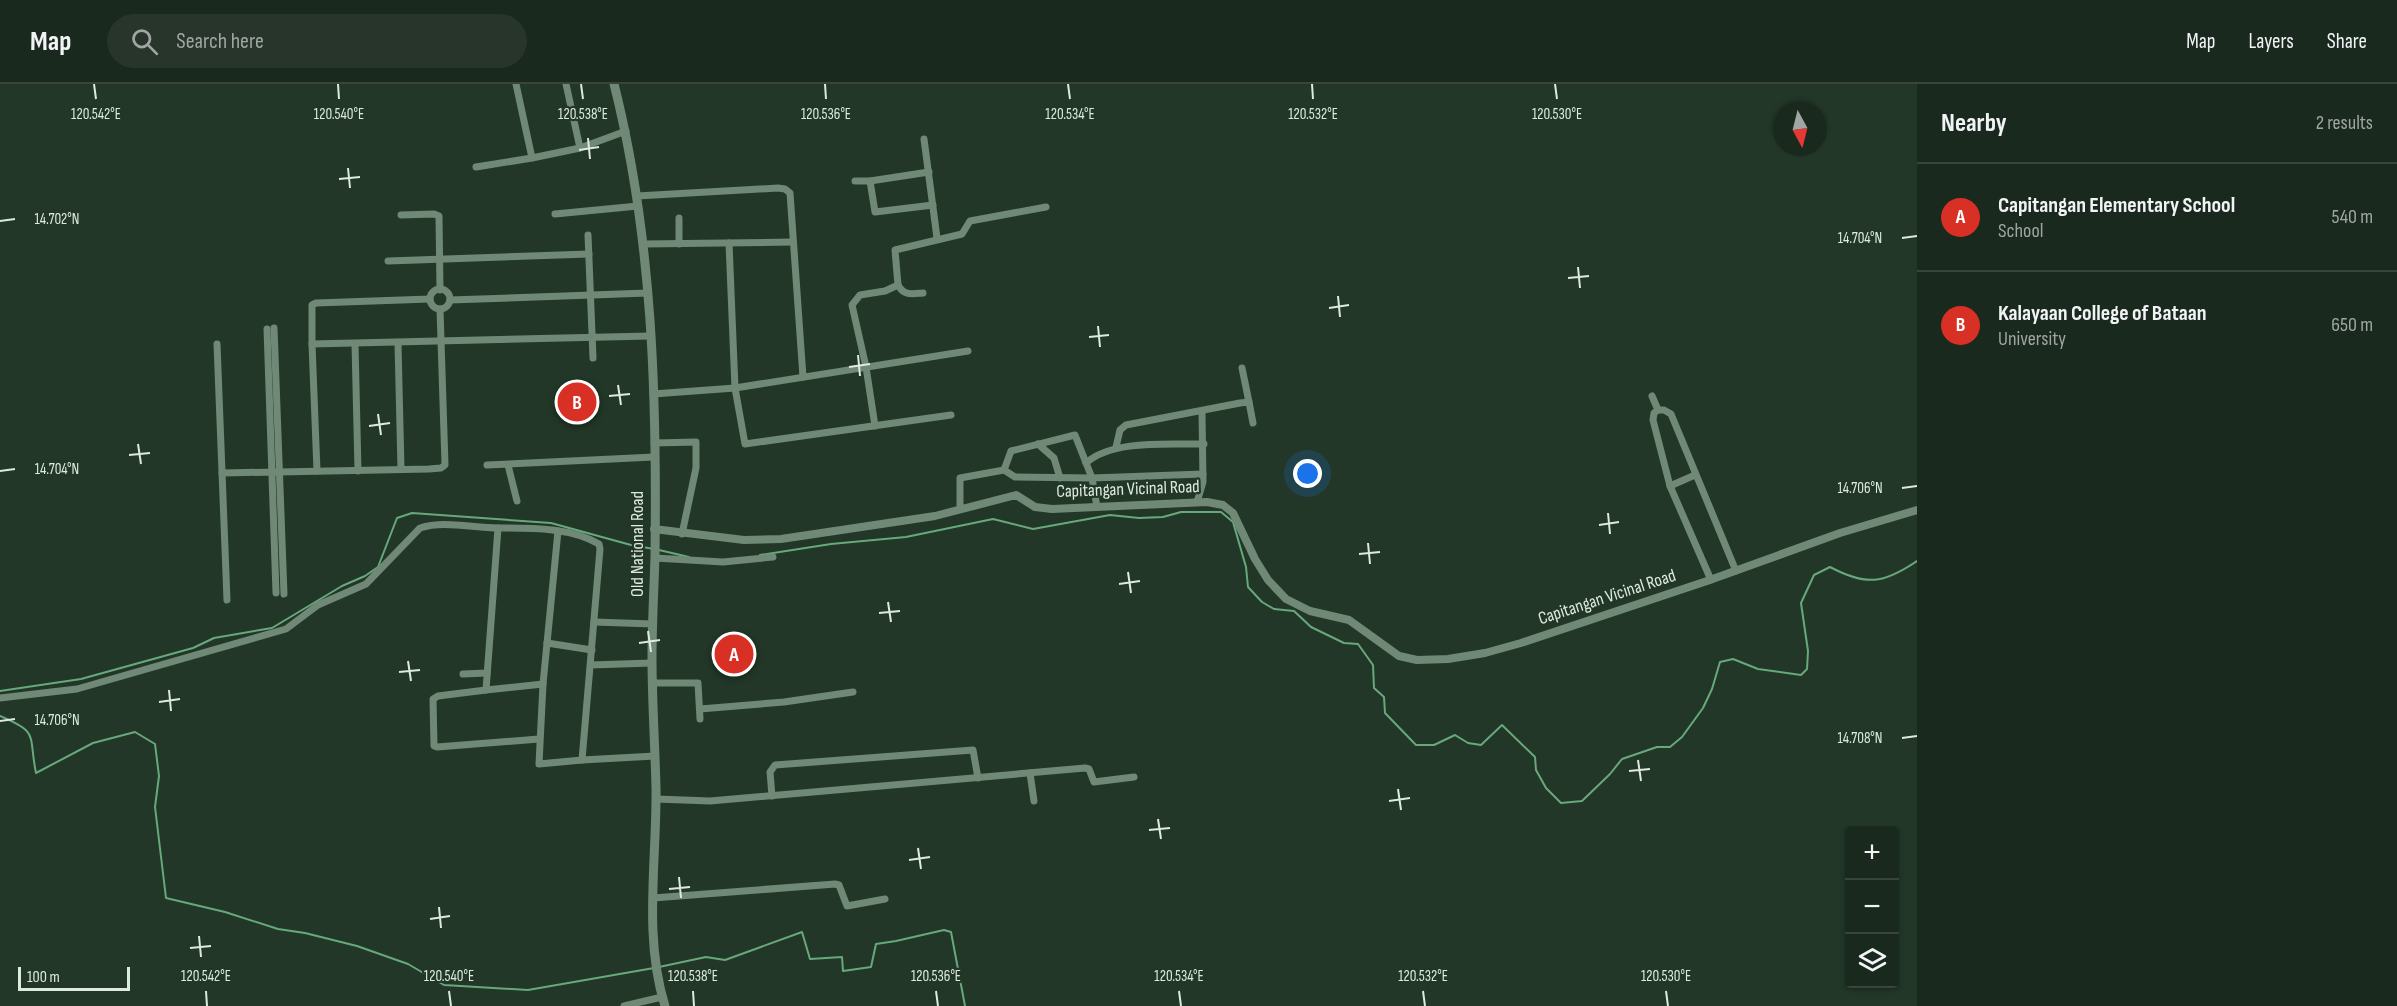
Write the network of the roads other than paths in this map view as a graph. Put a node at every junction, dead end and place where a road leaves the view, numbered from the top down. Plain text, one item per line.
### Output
1 (516, 84) edge
2 (566, 84) edge
3 (614, 84) edge
4 (626, 131) junction
5 (924, 139) dead end
6 (580, 148) junction
7 (532, 158) junction
8 (476, 167) dead end
9 (928, 172) junction
10 (855, 181) dead end
11 (870, 181) junction
12 (638, 201) junction
13 (933, 205) junction
14 (1046, 207) dead end
15 (555, 214) dead end
16 (401, 215) dead end
17 (679, 218) dead end
18 (588, 235) dead end
19 (937, 238) junction
20 (793, 242) junction
21 (729, 243) junction
22 (644, 244) junction
23 (679, 244) junction
24 (589, 254) junction
25 (439, 259) junction
26 (388, 261) dead end
27 (897, 285) junction
28 (440, 290) junction
29 (648, 292) junction
30 (923, 293) dead end
31 (591, 295) junction
32 (430, 299) junction
33 (450, 300) junction
34 (440, 309) junction
35 (270, 329) dead end
36 (650, 336) junction
37 (592, 337) junction
38 (441, 342) junction
39 (217, 344) dead end
40 (312, 344) junction
41 (355, 344) junction
42 (398, 344) junction
43 (969, 351) dead end
44 (593, 358) dead end
45 (867, 368) junction
46 (1242, 368) dead end
47 (803, 377) junction
48 (735, 388) junction
49 (653, 394) junction
50 (1652, 396) dead end
51 (1249, 402) junction
52 (1658, 410) junction
53 (1202, 412) junction
54 (951, 415) dead end
55 (1253, 423) dead end
56 (875, 426) junction
57 (654, 443) junction
58 (1038, 444) junction
59 (1204, 444) junction
60 (1116, 447) junction
61 (654, 457) junction
62 (1086, 463) junction
63 (487, 465) dead end
64 (508, 465) junction
65 (401, 469) junction
66 (1004, 470) junction
67 (317, 471) junction
68 (358, 471) junction
69 (276, 472) junction
70 (222, 473) junction
71 (1203, 474) junction
72 (1695, 475) junction
73 (1060, 478) junction
74 (1092, 478) junction
75 (1670, 486) junction
76 (517, 501) dead end
77 (1197, 502) junction
78 (1097, 507) junction
79 (960, 508) junction
80 (1917, 510) edge
81 (498, 528) junction
82 (654, 530) junction
83 (558, 531) junction
84 (682, 534) junction
85 (654, 551) junction
86 (773, 557) dead end
87 (1736, 571) junction
88 (1711, 580) junction
89 (280, 594) dead end
90 (227, 600) dead end
91 (594, 622) junction
92 (653, 624) junction
93 (548, 643) junction
94 (592, 650) junction
95 (652, 663) junction
96 (591, 665) junction
97 (487, 673) junction
98 (463, 674) dead end
99 (652, 683) junction
100 (543, 684) junction
101 (486, 690) junction
102 (853, 692) dead end
103 (0, 698) edge
104 (699, 709) junction
105 (700, 719) dead end
106 (539, 739) junction
107 (655, 756) junction
108 (582, 760) junction
109 (1030, 773) junction
110 (1134, 777) dead end
111 (978, 778) junction
112 (772, 796) junction
113 (656, 799) junction
114 (1034, 801) dead end
115 (652, 898) junction
116 (885, 899) dead end
117 (664, 1001) edge
118 (636, 1005) edge
119 (624, 1006) edge

1 - 7 street
2 - 6 street
3 - 4 main road, Old National Road
4 - 6 street
4 - 12 main road, Old National Road
5 - 9 street
6 - 7 street
7 - 8 street
9 - 11 street
9 - 13 street
10 - 11 street
11 - 13 street
12 - 15 street
12 - 20 street
12 - 22 main road, Old National Road
13 - 19 street
14 - 19 street
16 - 25 street
17 - 23 street
18 - 24 street
19 - 27 street
20 - 21 street
20 - 47 street
21 - 23 street
21 - 48 street
22 - 23 street
22 - 29 main road, Old National Road
24 - 25 street
24 - 31 street
25 - 26 street
25 - 28 street
27 - 30 street
27 - 45 street
28 - 32 street
28 - 33 street
29 - 31 street
29 - 36 main road, Old National Road
31 - 33 street
31 - 37 street
32 - 34 street
32 - 40 street
33 - 34 street
34 - 38 street
35 - 69 street
36 - 37 street
36 - 49 main road, Old National Road
37 - 38 street
37 - 44 street
38 - 42 street
38 - 65 street
39 - 70 street
40 - 41 street
40 - 67 street
41 - 42 street
41 - 68 street
42 - 65 street
43 - 45 street
45 - 47 street
45 - 56 street
46 - 51 street
47 - 48 street
48 - 49 street
48 - 56 street
49 - 57 main road, Old National Road
50 - 52 street
51 - 53 street
51 - 55 street
52 - 72 street
52 - 75 street
53 - 59 street
53 - 60 street
54 - 56 street
57 - 61 main road, Old National Road
57 - 84 street
58 - 62 street
58 - 66 street
58 - 73 street
59 - 60 street
59 - 71 street
60 - 62 street
61 - 64 street
61 - 82 main road, Old National Road
62 - 74 street
63 - 64 street
64 - 76 street
65 - 68 street
66 - 73 street
66 - 79 street
67 - 68 street
67 - 69 street
69 - 70 street
69 - 89 street
70 - 90 street
71 - 74 street
71 - 77 street
72 - 75 street
72 - 87 street
73 - 74 street
74 - 78 street
75 - 88 street
77 - 78 street, Capitangan Vicinal Road
77 - 88 street, Capitangan Vicinal Road
78 - 79 street, Capitangan Vicinal Road
79 - 84 street, Capitangan Vicinal Road
80 - 87 street, Capitangan Vicinal Road
81 - 83 street
81 - 97 street
81 - 103 street
82 - 84 street, Capitangan Vicinal Road
82 - 85 main road, Old National Road
83 - 91 street
83 - 93 street
85 - 86 street
85 - 92 main road, Old National Road
87 - 88 street, Capitangan Vicinal Road
91 - 92 street
91 - 94 street
92 - 95 main road, Old National Road
93 - 94 street
93 - 100 street
94 - 96 street
95 - 96 street
95 - 99 main road, Old National Road
96 - 108 street
97 - 98 street
97 - 101 street
99 - 104 street
99 - 107 main road, Old National Road
100 - 101 street
100 - 106 street
101 - 106 street
102 - 104 street
104 - 105 street
106 - 108 street
107 - 108 street
107 - 113 main road, Old National Road
109 - 110 street
109 - 111 street
109 - 114 street
111 - 112 street
111 - 112 street
112 - 113 street
113 - 115 main road, Old National Road
115 - 116 street
115 - 117 main road, Old National Road
117 - 118 street
118 - 119 street

